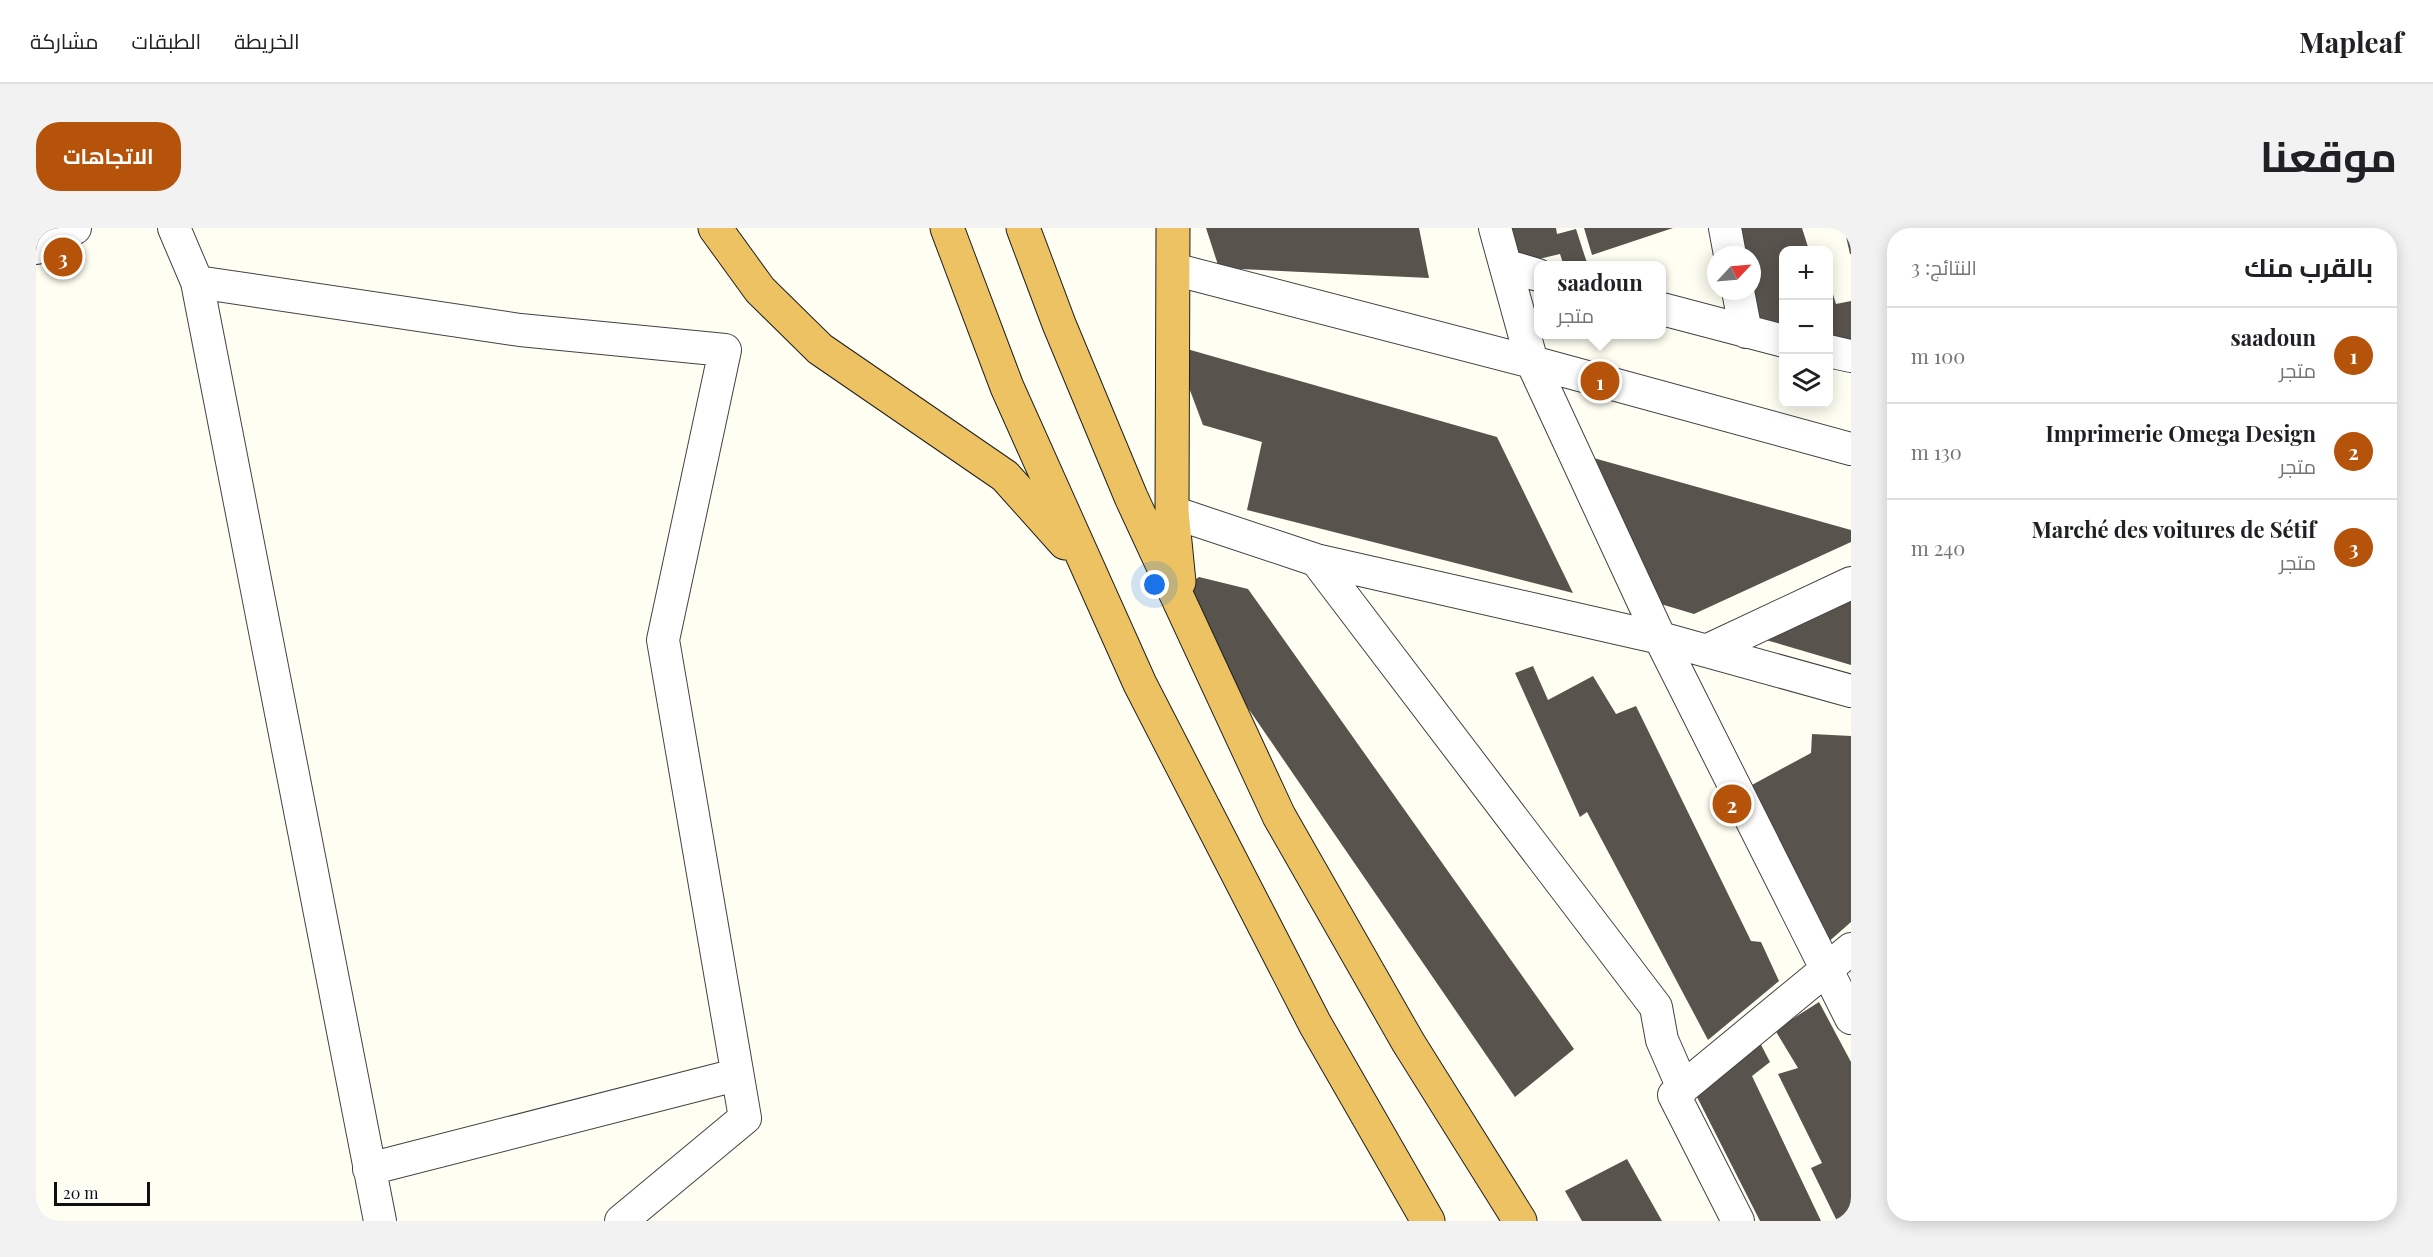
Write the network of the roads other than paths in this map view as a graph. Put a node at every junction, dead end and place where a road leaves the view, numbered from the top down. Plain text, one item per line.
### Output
1 (75, 228) edge
2 (174, 228) edge
3 (715, 228) edge
4 (947, 228) edge
5 (1023, 228) edge
6 (1173, 228) edge
7 (1495, 228) edge
8 (1725, 228) edge
9 (1728, 246) edge
10 (36, 248) edge
11 (1506, 266) junction
12 (1173, 269) junction
13 (1534, 273) edge
14 (197, 282) junction
15 (1740, 300) edge
16 (1666, 310) edge
17 (1746, 332) junction
18 (1779, 340) edge
19 (1833, 352) edge
20 (1851, 356) edge
21 (1532, 362) junction
22 (1851, 449) edge
23 (1172, 512) junction
24 (1316, 560) junction
25 (1095, 582) junction
26 (1851, 583) edge
27 (1182, 610) junction
28 (1660, 638) junction
29 (1706, 651) junction
30 (1851, 691) edge
31 (1851, 949) edge
32 (1824, 970) junction
33 (1851, 1018) edge
34 (736, 1075) junction
35 (1683, 1088) junction
36 (369, 1168) junction
37 (380, 1221) edge
38 (621, 1221) edge
39 (1428, 1221) edge
40 (1520, 1221) edge
41 (1738, 1221) edge

1 - 10 street
2 - 14 street
3 - 25 highway
4 - 25 highway
5 - 27 highway
6 - 12 highway
7 - 11 street
8 - 9 street
11 - 13 street
11 - 21 street
12 - 21 street
12 - 23 highway
14 - 34 street
14 - 36 street
15 - 17 street
16 - 17 street
17 - 18 street
19 - 20 street
21 - 22 street
21 - 28 street
23 - 24 street
23 - 27 highway
24 - 28 street
24 - 35 street
25 - 39 highway
26 - 29 street
27 - 40 highway
28 - 29 street
28 - 32 street
29 - 30 street
31 - 32 street
32 - 33 street
32 - 35 street
34 - 36 street
34 - 38 street
35 - 41 street
36 - 37 street

